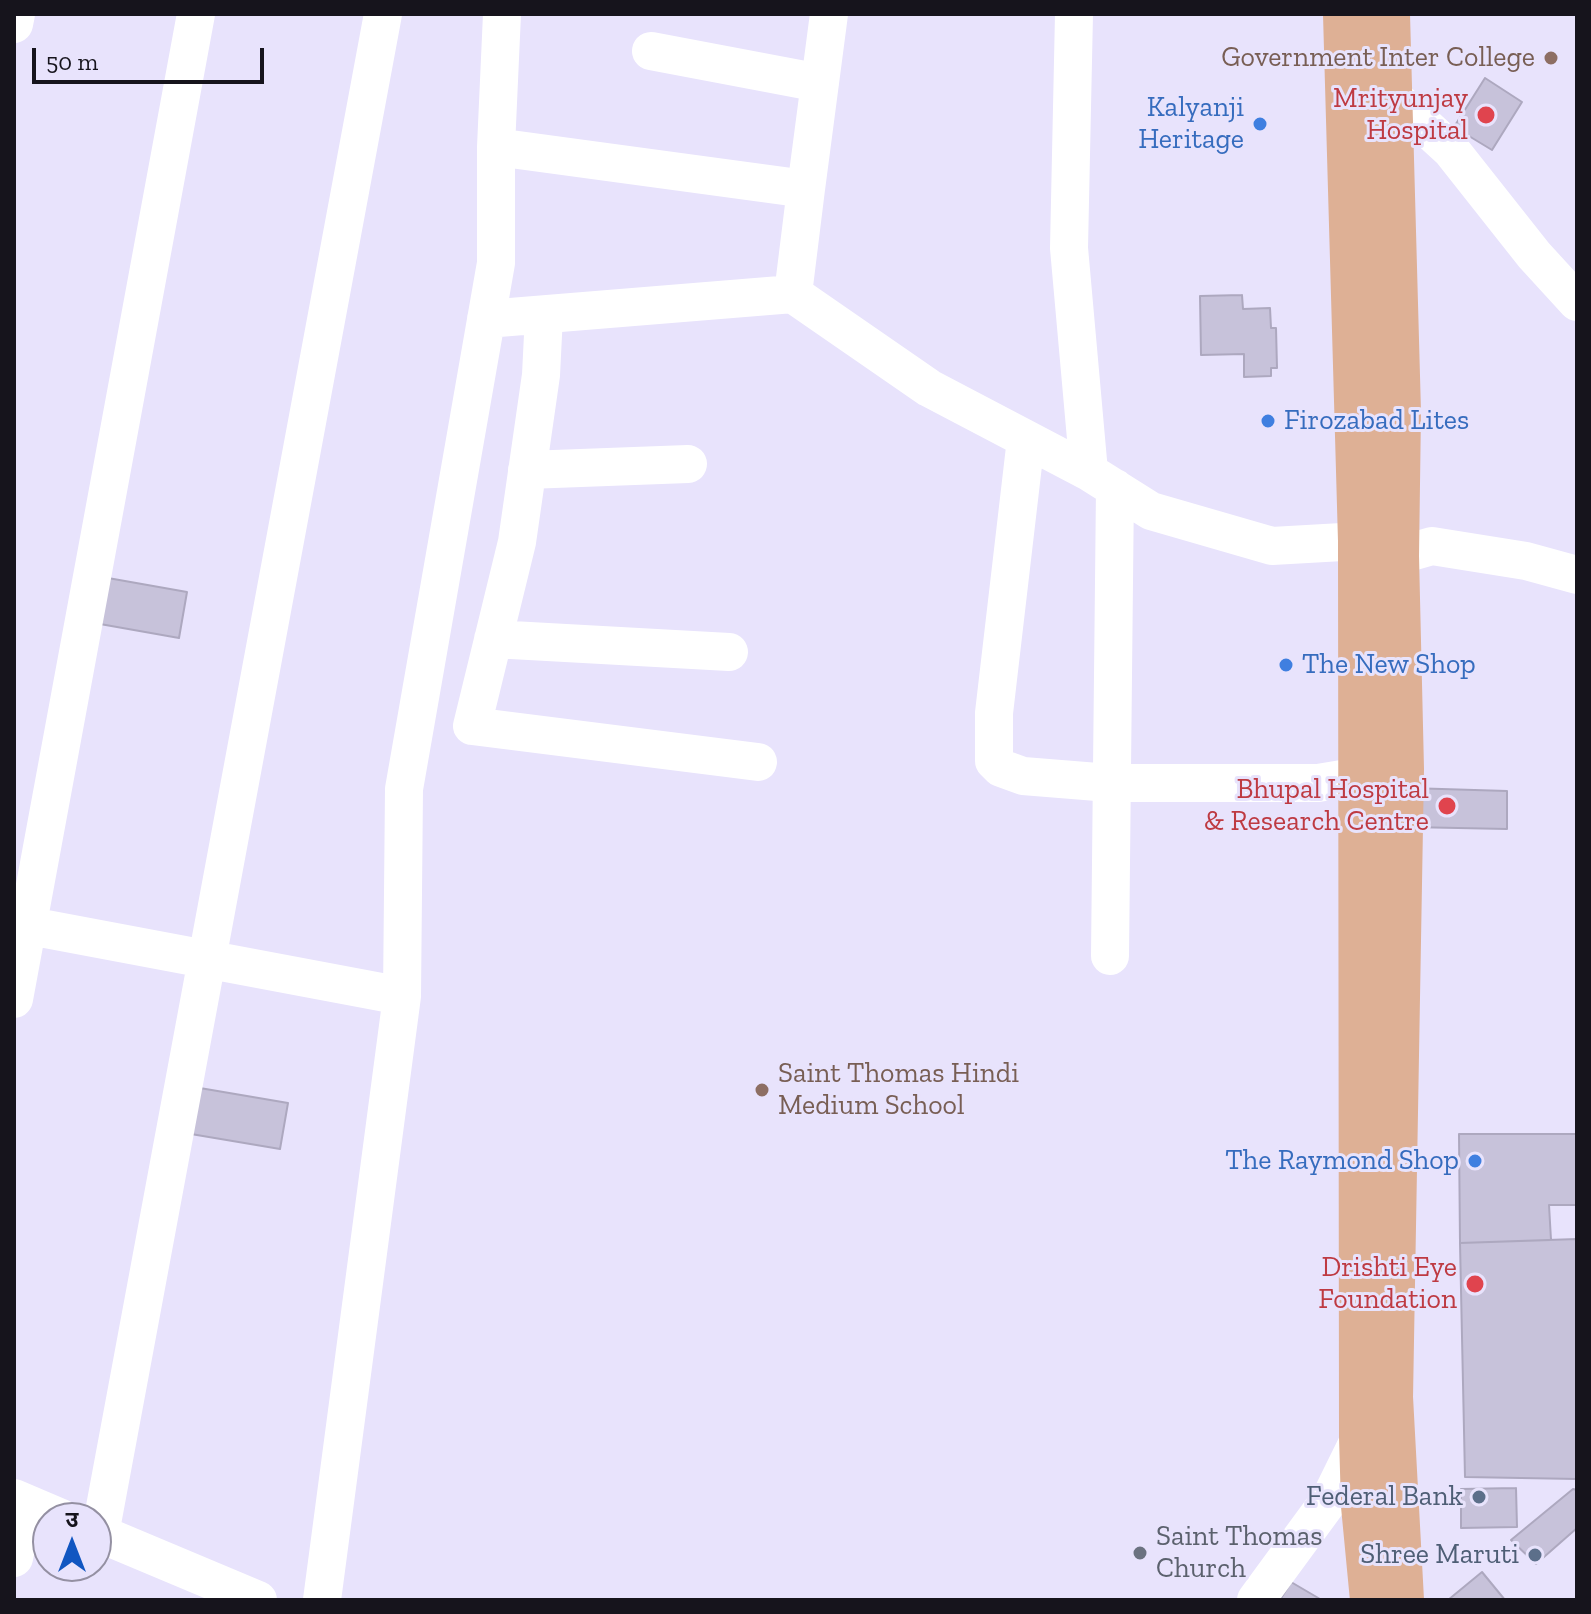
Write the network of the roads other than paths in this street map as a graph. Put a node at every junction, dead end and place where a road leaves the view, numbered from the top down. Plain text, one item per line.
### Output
1 (16, 14) edge
2 (196, 14) edge
3 (383, 14) edge
4 (502, 14) edge
5 (829, 14) edge
6 (1074, 14) edge
7 (1345, 14) edge
8 (1388, 14) edge
9 (14, 24) edge
10 (651, 51) dead end
11 (820, 83) junction
12 (1347, 94) junction
13 (1392, 96) junction
14 (496, 147) junction
15 (806, 189) junction
16 (793, 294) junction
17 (1577, 302) edge
18 (544, 315) junction
19 (486, 319) junction
20 (1026, 439) junction
21 (688, 464) dead end
22 (527, 470) junction
23 (1102, 480) junction
24 (1379, 548) junction
25 (1577, 575) edge
26 (493, 639) junction
27 (729, 652) dead end
28 (758, 762) dead end
29 (1360, 776) junction
30 (1110, 783) junction
31 (22, 924) edge
32 (1110, 956) dead end
33 (206, 959) junction
34 (402, 996) junction
35 (14, 999) edge
36 (1361, 1436) junction
37 (20, 1501) edge
38 (104, 1502) edge
39 (112, 1539) edge
40 (14, 1558) edge
41 (258, 1600) edge
42 (322, 1600) edge
43 (1256, 1600) edge
44 (1372, 1600) edge
45 (1402, 1600) edge

1 - 9 street
2 - 31 street
3 - 33 street
4 - 14 street
5 - 11 street
6 - 23 street
7 - 12 main road
8 - 13 main road
10 - 11 street
11 - 15 street
12 - 13 street
12 - 24 main road
13 - 17 street
13 - 24 main road
14 - 15 street
14 - 19 street
15 - 16 street
16 - 18 street
16 - 20 street
18 - 19 street
18 - 22 street
19 - 34 street
20 - 23 street
20 - 30 street
21 - 22 street
22 - 26 street
23 - 24 street
23 - 30 street
24 - 25 street
24 - 29 main road
24 - 45 main road
26 - 27 street
26 - 28 street
29 - 30 street
29 - 36 main road
30 - 32 street
31 - 33 street
31 - 35 street
33 - 34 street
33 - 38 street
34 - 42 street
36 - 43 street
36 - 44 main road
37 - 40 street
39 - 41 street

